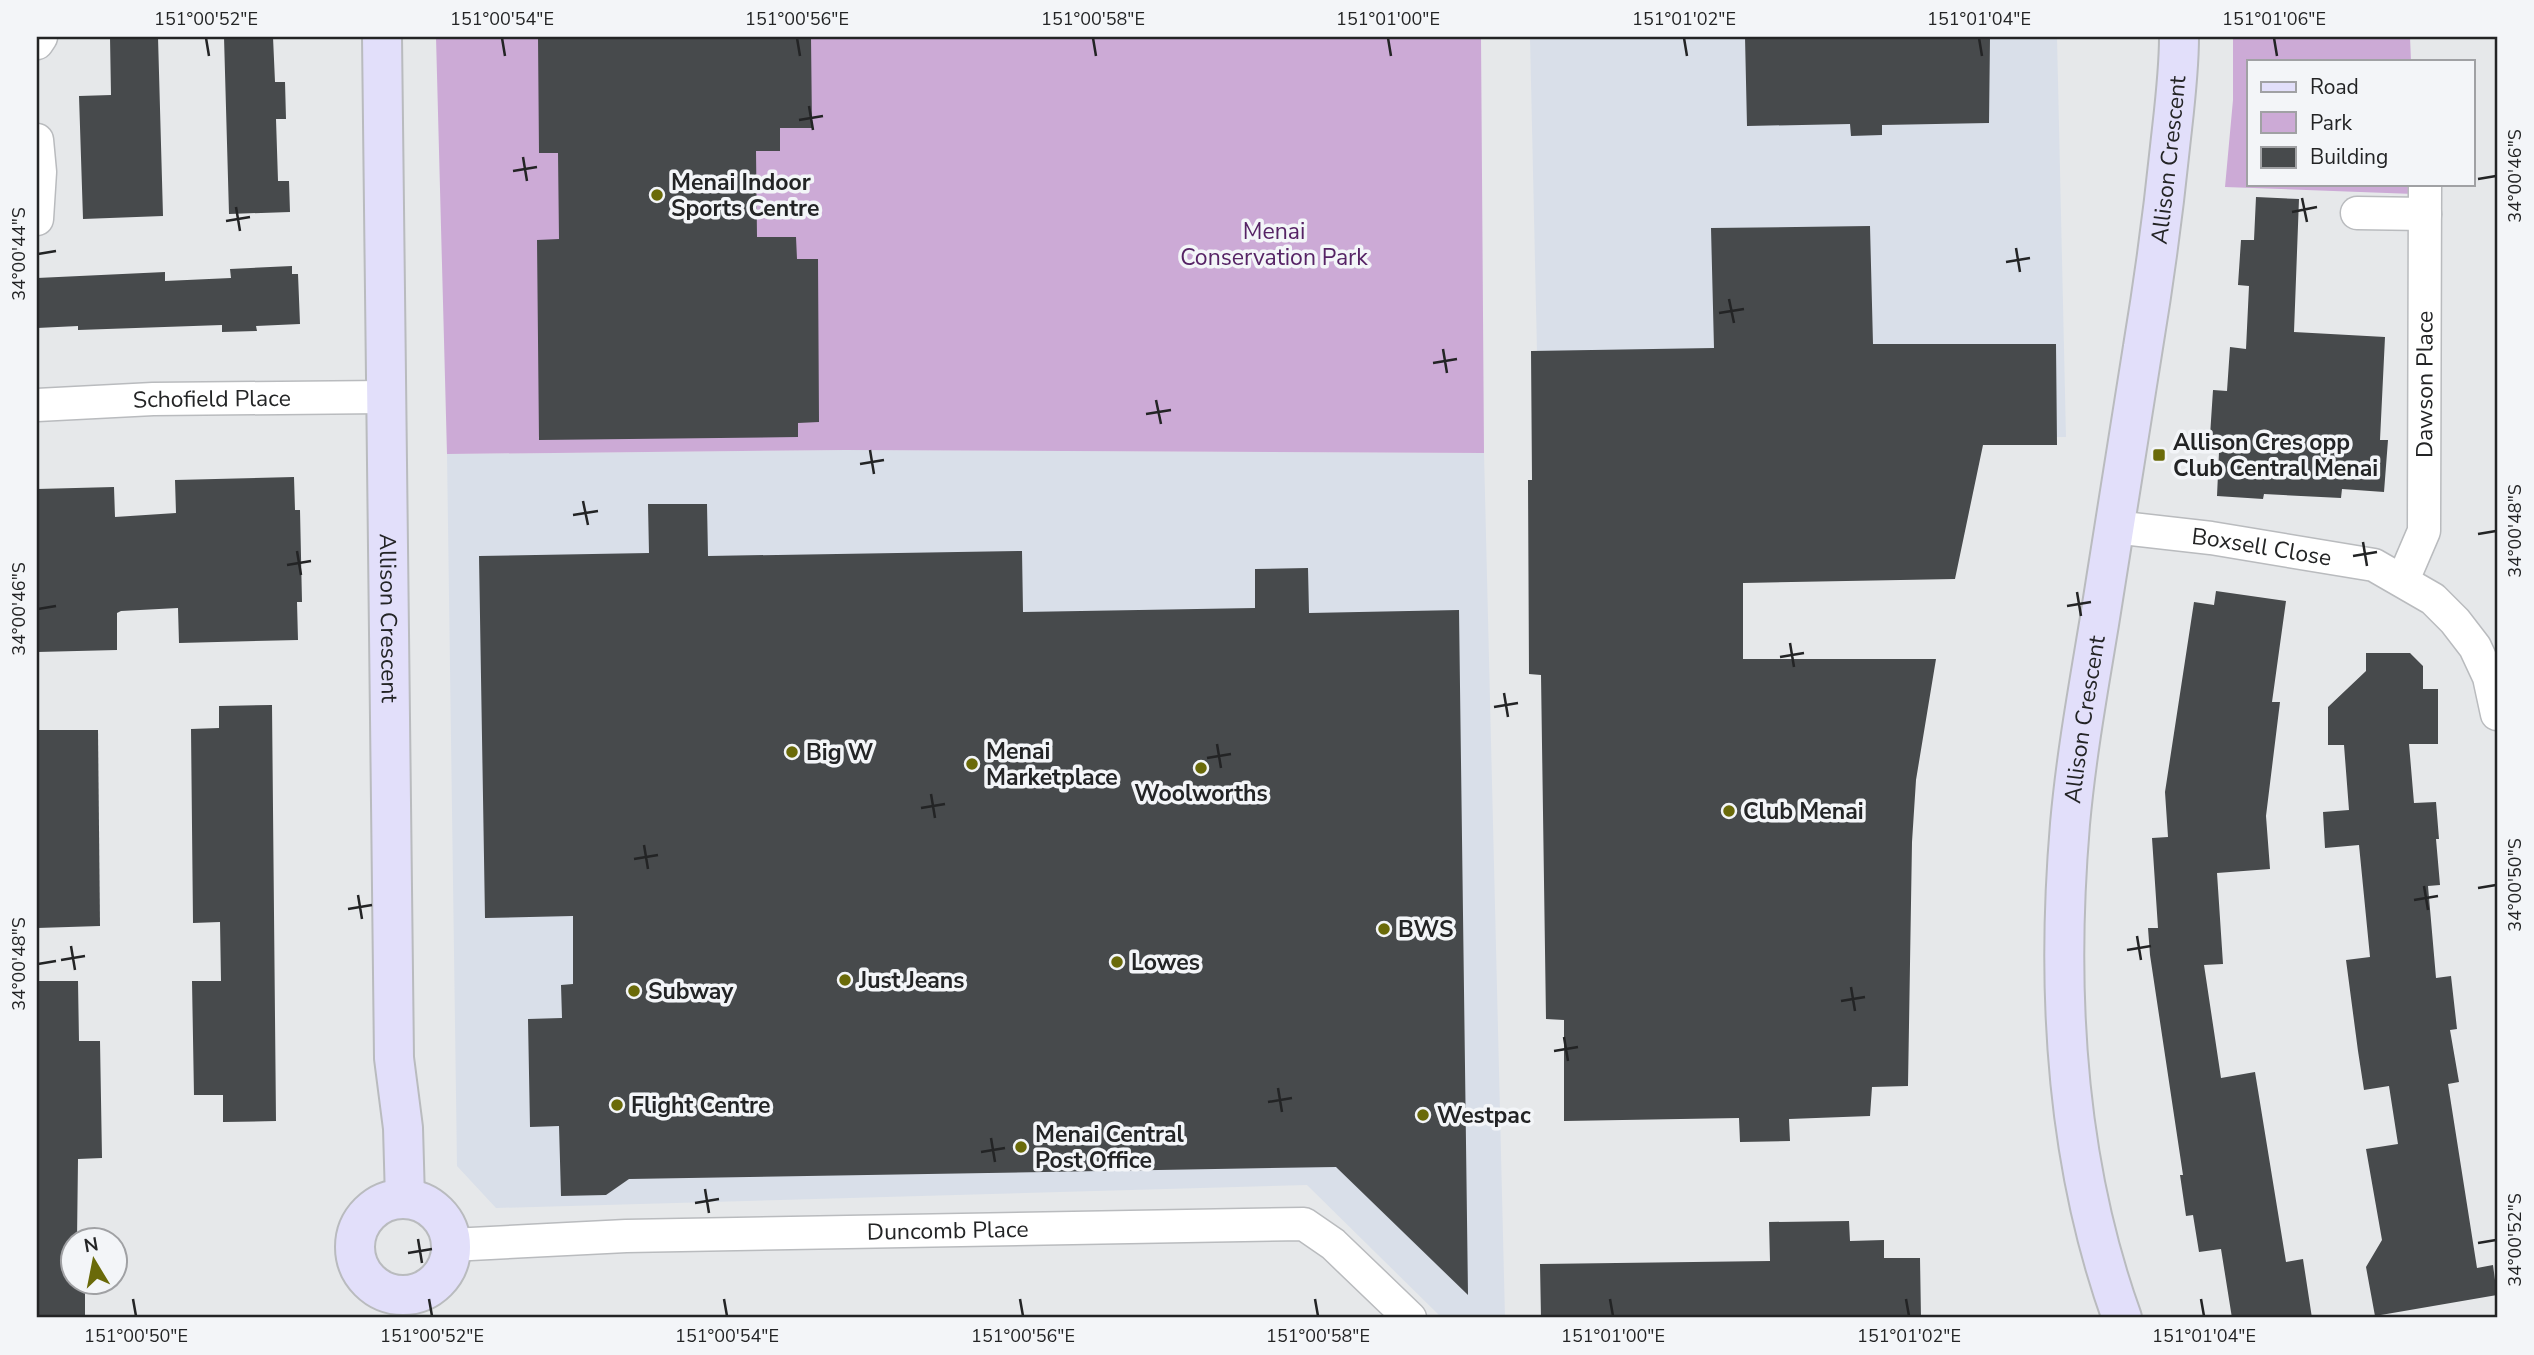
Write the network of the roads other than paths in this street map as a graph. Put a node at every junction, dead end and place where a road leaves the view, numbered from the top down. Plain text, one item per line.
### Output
1 (41, 37) edge
2 (382, 37) edge
3 (2179, 37) edge
4 (37, 43) edge
5 (37, 140) edge
6 (2425, 199) edge
7 (2357, 213) dead end
8 (37, 219) edge
9 (385, 397) junction
10 (37, 405) edge
11 (2114, 527) junction
12 (2403, 580) junction
13 (2497, 713) edge
14 (405, 1199) junction
15 (451, 1245) junction
16 (402, 1307) edge
17 (1410, 1318) edge
18 (2122, 1318) edge

1 - 4 street
2 - 9 street, Allison Crescent
3 - 11 street, Allison Crescent
5 - 8 street
6 - 7 street
6 - 12 street, Dawson Place
9 - 10 street, Schofield Place
9 - 14 street, Allison Crescent
11 - 12 street, Boxsell Close
11 - 18 street, Allison Crescent
12 - 13 street, Boxsell Close
14 - 15 street
14 - 16 street
15 - 16 street
15 - 17 street, Duncomb Place

